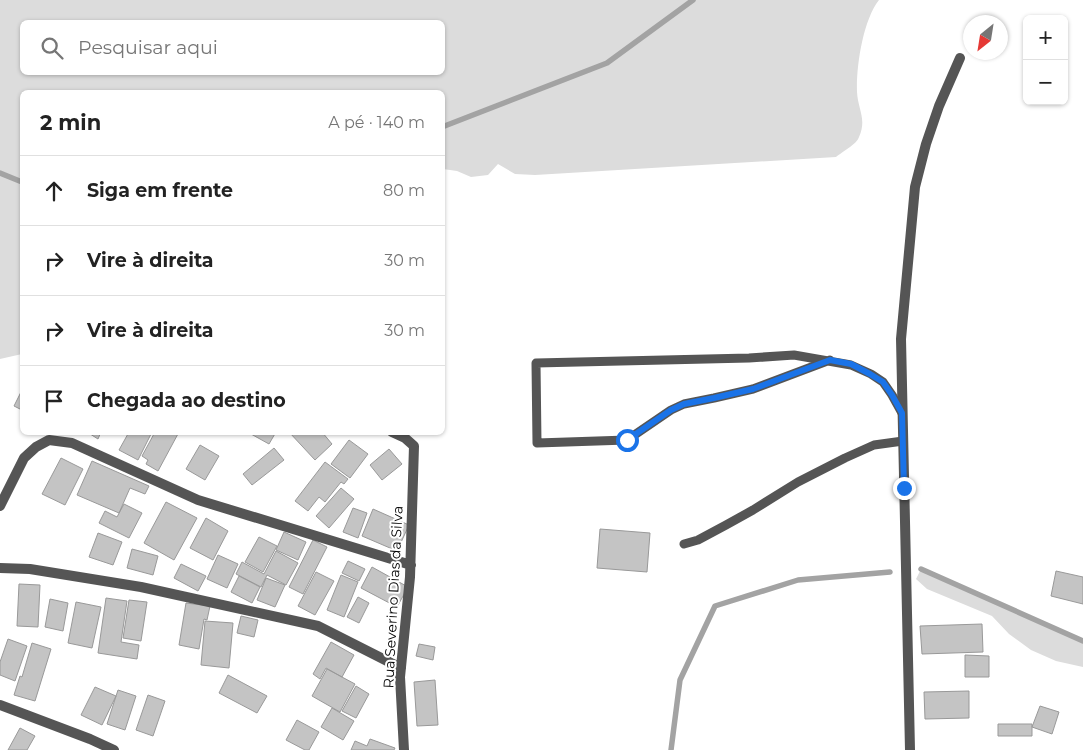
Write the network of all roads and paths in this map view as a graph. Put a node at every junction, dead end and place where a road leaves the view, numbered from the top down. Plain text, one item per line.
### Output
1 (960, 58) dead end
2 (830, 360) junction
3 (902, 413) junction
4 (398, 435) edge
5 (903, 441) junction
6 (0, 506) edge
7 (684, 544) dead end
8 (411, 565) junction
9 (0, 568) edge
10 (401, 668) junction
11 (0, 705) edge
12 (114, 750) edge
13 (404, 750) edge
14 (910, 750) edge

1 - 3 street
2 - 2 lane
2 - 3 lane
3 - 5 street
4 - 8 street, Rua Severino Dias da Silva
5 - 7 lane
5 - 14 street
6 - 8 street
8 - 10 street, Rua Severino Dias da Silva
9 - 10 street
10 - 13 street, Rua Severino Dias da Silva
11 - 12 street

